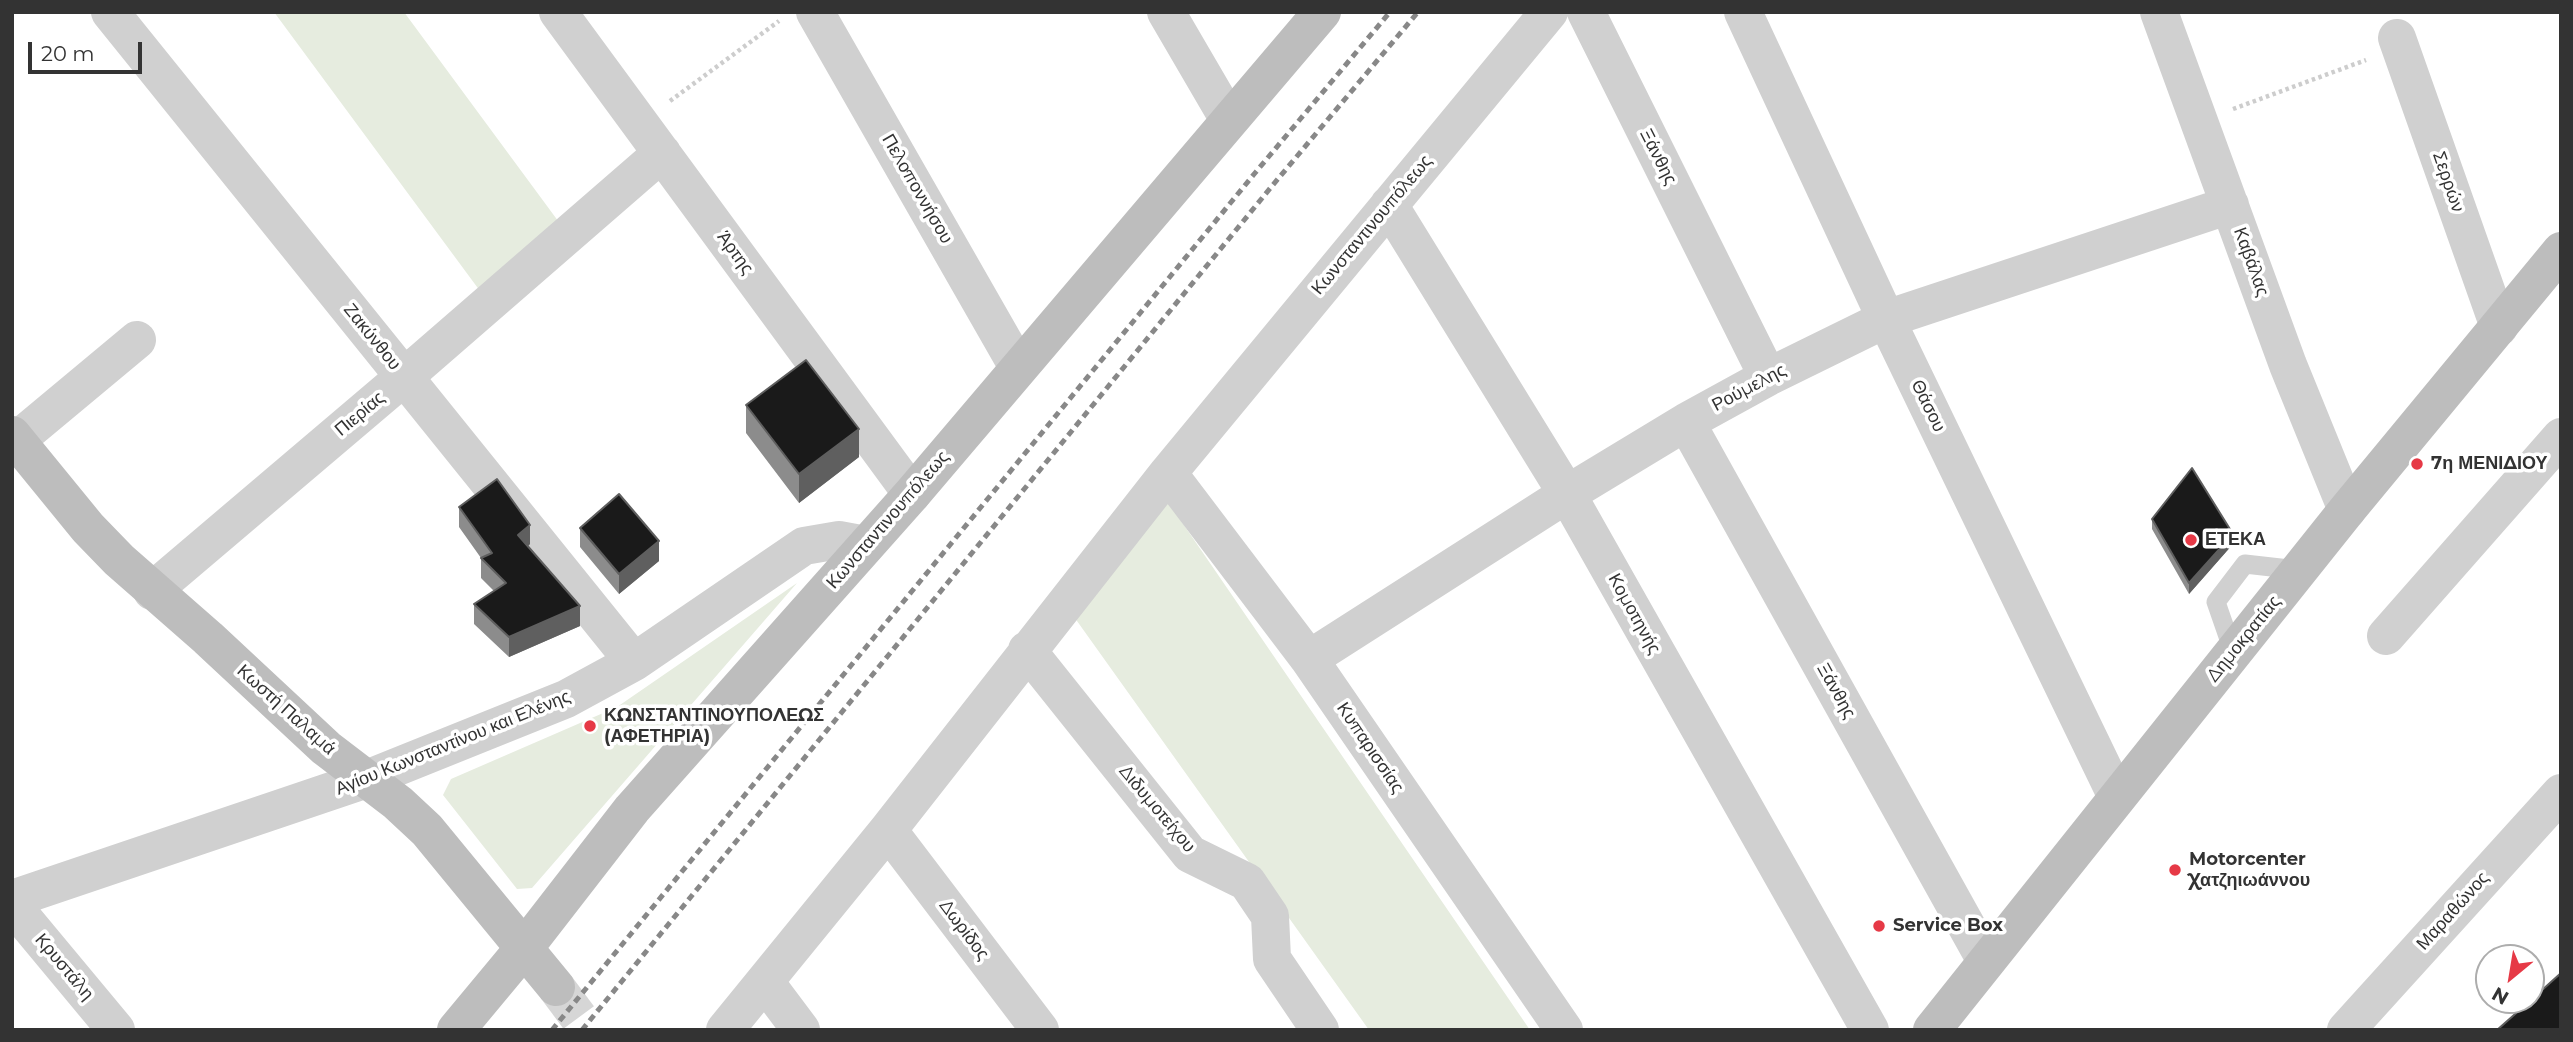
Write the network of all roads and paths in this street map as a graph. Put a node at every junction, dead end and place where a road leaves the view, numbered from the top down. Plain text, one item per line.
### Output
1 (110, 12) edge
2 (558, 12) edge
3 (1166, 12) edge
4 (1322, 12) edge
5 (1549, 12) edge
6 (1586, 12) edge
7 (1743, 12) edge
8 (2159, 12) edge
9 (798, 16) edge
10 (2399, 42) joint
11 (1229, 120) junction
12 (2199, 121) junction
13 (639, 123) junction
14 (662, 153) junction
15 (1389, 205) junction
16 (2230, 205) junction
17 (2561, 251) edge
18 (1886, 319) junction
19 (2499, 327) junction
20 (137, 340) dead end
21 (1018, 366) junction
22 (404, 377) junction
23 (1768, 377) junction
24 (1686, 422) junction
25 (2561, 437) edge
26 (15, 438) edge
27 (1168, 473) junction
28 (912, 494) junction
29 (1567, 494) junction
30 (2347, 510) junction
31 (866, 545) junction
32 (152, 591) junction
33 (2386, 636) dead end
34 (1027, 650) junction
35 (1309, 659) junction
36 (634, 662) junction
37 (367, 779) junction
38 (2561, 793) edge
39 (2117, 797) junction
40 (888, 830) junction
41 (12, 899) edge
42 (12, 905) edge
43 (525, 947) junction
44 (1986, 961) junction
45 (765, 982) junction
46 (556, 987) tunnel mouth
47 (116, 1030) edge
48 (456, 1030) edge
49 (725, 1030) edge
50 (801, 1030) edge
51 (1040, 1030) edge
52 (1320, 1030) edge
53 (1564, 1030) edge
54 (1870, 1030) edge
55 (1931, 1030) edge
56 (2346, 1030) edge

1 - 22 street, Ζακύνθου
2 - 13 street, Άρτης
3 - 11 street
4 - 11 street, Κωνσταντινουπόλεως
5 - 15 street, Κωνσταντινουπόλεως
6 - 23 street, Ξάνθης
7 - 18 street, Θάσου
8 - 12 street, Καβάλας
9 - 13 path
9 - 21 street, Πελοποννήσου
10 - 12 path
10 - 19 street, Σερρών
11 - 21 street, Κωνσταντινουπόλεως
12 - 16 street, Καβάλας
13 - 14 street, Άρτης
14 - 22 street, Πιερίας
14 - 28 street, Άρτης
15 - 27 street, Κωνσταντινουπόλεως
15 - 29 street, Κομοτηνής
16 - 18 street, Ρούμελης
16 - 30 street, Καβάλας
17 - 19 street, Δημοκρατίας
18 - 23 street, Ρούμελης
18 - 39 street, Θάσου
19 - 30 street, Δημοκρατίας
20 - 26 street
21 - 28 street, Κωνσταντινουπόλεως
22 - 32 street, Πιερίας
22 - 36 street, Ζακύνθου
23 - 24 street, Ρούμελης
24 - 29 street, Ρούμελης
24 - 44 street, Ξάνθης
25 - 33 street
26 - 32 street, Κωστή Παλαμά
27 - 34 street, Κωνσταντινουπόλεως
27 - 35 street, Κυπαρισσίας
28 - 31 street, Κωνσταντινουπόλεως
29 - 35 street, Ρούμελης
29 - 54 street, Κομοτηνής
30 - 39 street, Δημοκρατίας
31 - 36 street, Αγίου Κωνσταντίνου και Ελένης
31 - 43 street, Κωνσταντινουπόλεως
32 - 37 street, Κωστή Παλαμά
34 - 40 street, Κωνσταντινουπόλεως
34 - 52 street, Διδυμοτείχου
35 - 53 street, Κυπαρισσίας
36 - 37 street, Αγίου Κωνσταντίνου και Ελένης
37 - 41 street, Αγίου Κωνσταντίνου και Ελένης
37 - 43 street, Κωστή Παλαμά
38 - 56 street, Μαραθώνος
39 - 44 street, Δημοκρατίας
40 - 45 street, Κωνσταντινουπόλεως
40 - 51 street, Δωρίδος
42 - 47 street, Κρυστάλη
43 - 46 street, Κωστή Παλαμά
43 - 48 street, Κωνσταντινουπόλεως
44 - 55 street, Δημοκρατίας
45 - 49 street, Κωνσταντινουπόλεως
45 - 50 street

